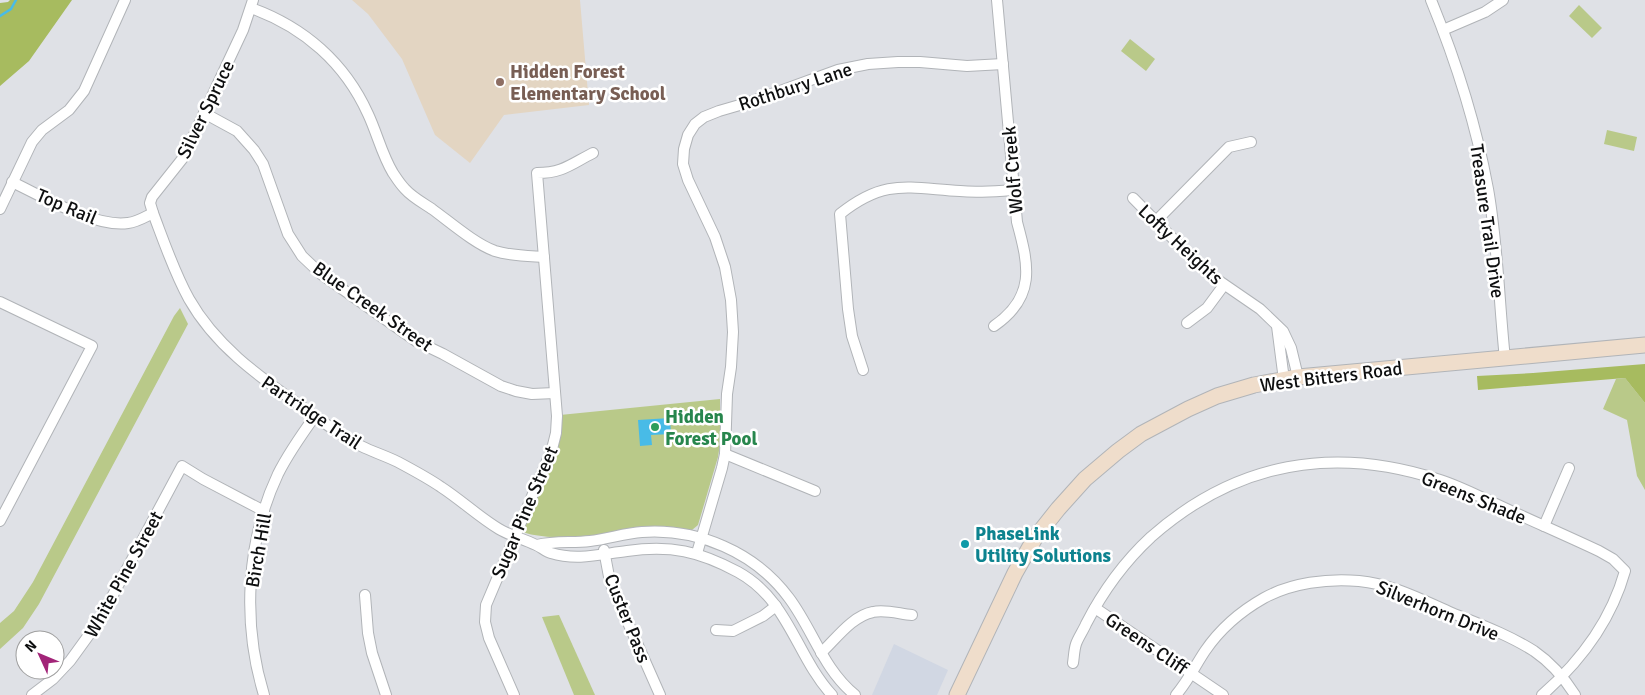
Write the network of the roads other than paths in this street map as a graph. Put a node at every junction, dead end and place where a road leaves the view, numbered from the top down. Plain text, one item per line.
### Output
1 (125, 0) edge
2 (997, 0) edge
3 (1431, 0) edge
4 (1503, 0) edge
5 (252, 4) edge
6 (1443, 30) junction
7 (1003, 64) junction
8 (204, 113) junction
9 (1251, 142) dead end
10 (593, 153) dead end
11 (12, 182) junction
12 (1014, 190) junction
13 (1133, 198) dead end
14 (0, 209) edge
15 (153, 213) junction
16 (1156, 221) junction
17 (544, 257) junction
18 (1224, 284) junction
19 (0, 302) edge
20 (1187, 323) dead end
21 (994, 326) dead end
22 (1645, 345) edge
23 (1505, 359) junction
24 (863, 370) dead end
25 (1291, 378) junction
26 (555, 393) junction
27 (315, 416) junction
28 (725, 454) junction
29 (1569, 468) dead end
30 (815, 491) dead end
31 (264, 511) junction
32 (0, 521) edge
33 (1544, 526) junction
34 (514, 537) junction
35 (702, 537) junction
36 (602, 540) junction
37 (537, 545) junction
38 (697, 553) junction
39 (605, 554) junction
40 (365, 595) dead end
41 (776, 606) junction
42 (1095, 608) junction
43 (802, 616) junction
44 (912, 616) dead end
45 (788, 623) junction
46 (716, 630) dead end
47 (821, 653) junction
48 (1073, 663) dead end
49 (1192, 674) junction
50 (1562, 678) junction
51 (32, 695) edge
52 (264, 695) edge
53 (386, 695) edge
54 (514, 695) edge
55 (660, 695) edge
56 (830, 695) edge
57 (855, 695) edge
58 (958, 695) edge
59 (1176, 695) edge
60 (1224, 695) edge
61 (1542, 695) edge
62 (1575, 695) edge

1 - 11 street
2 - 7 street, Wolf Creek
3 - 6 street, Treasure Trail Drive
4 - 6 street
5 - 8 street, Silver Spruce
5 - 17 street
6 - 23 street, Treasure Trail Drive
7 - 12 street, Wolf Creek
7 - 28 street, Rothbury Lane
8 - 15 street, Silver Spruce
8 - 26 street, Blue Creek Street
9 - 16 street
10 - 17 street, Sugar Pine Street
11 - 14 street
11 - 15 street, Top Rail
12 - 21 street, Wolf Creek
12 - 24 street
13 - 16 street, Lofty Heights
15 - 27 street, Partridge Trail
16 - 18 street, Lofty Heights
17 - 26 street, Sugar Pine Street
18 - 20 street
18 - 25 street, Lofty Heights
19 - 32 street
22 - 23 main road, West Bitters Road
23 - 25 main road, West Bitters Road
25 - 58 main road, West Bitters Road
26 - 34 street, Sugar Pine Street
27 - 31 street, Birch Hill
27 - 34 street, Partridge Trail
28 - 30 street
28 - 35 street
29 - 33 street
31 - 51 street, White Pine Street
31 - 52 street, Birch Hill
33 - 42 street, Greens Shade
33 - 50 street, Greens Shade
34 - 37 street, Partridge Trail
34 - 54 street, Sugar Pine Street
35 - 36 street, Partridge Trail
35 - 38 street
35 - 43 street, Partridge Trail
36 - 37 street, Partridge Trail
36 - 39 street, Custer Pass
37 - 39 street, Partridge Trail
38 - 39 street, Partridge Trail
38 - 41 street, Partridge Trail
39 - 55 street, Custer Pass
40 - 53 street
41 - 45 street, Partridge Trail
41 - 46 street
42 - 48 street, Greens Shade
42 - 49 street, Greens Cliff
43 - 45 street
43 - 47 street, Partridge Trail
44 - 47 street
45 - 56 street, Partridge Trail
47 - 57 street, Partridge Trail
49 - 50 street, Silverhorn Drive
49 - 59 street, Silverhorn Drive
49 - 60 street, Greens Cliff
50 - 61 street
50 - 62 street, Silverhorn Drive

